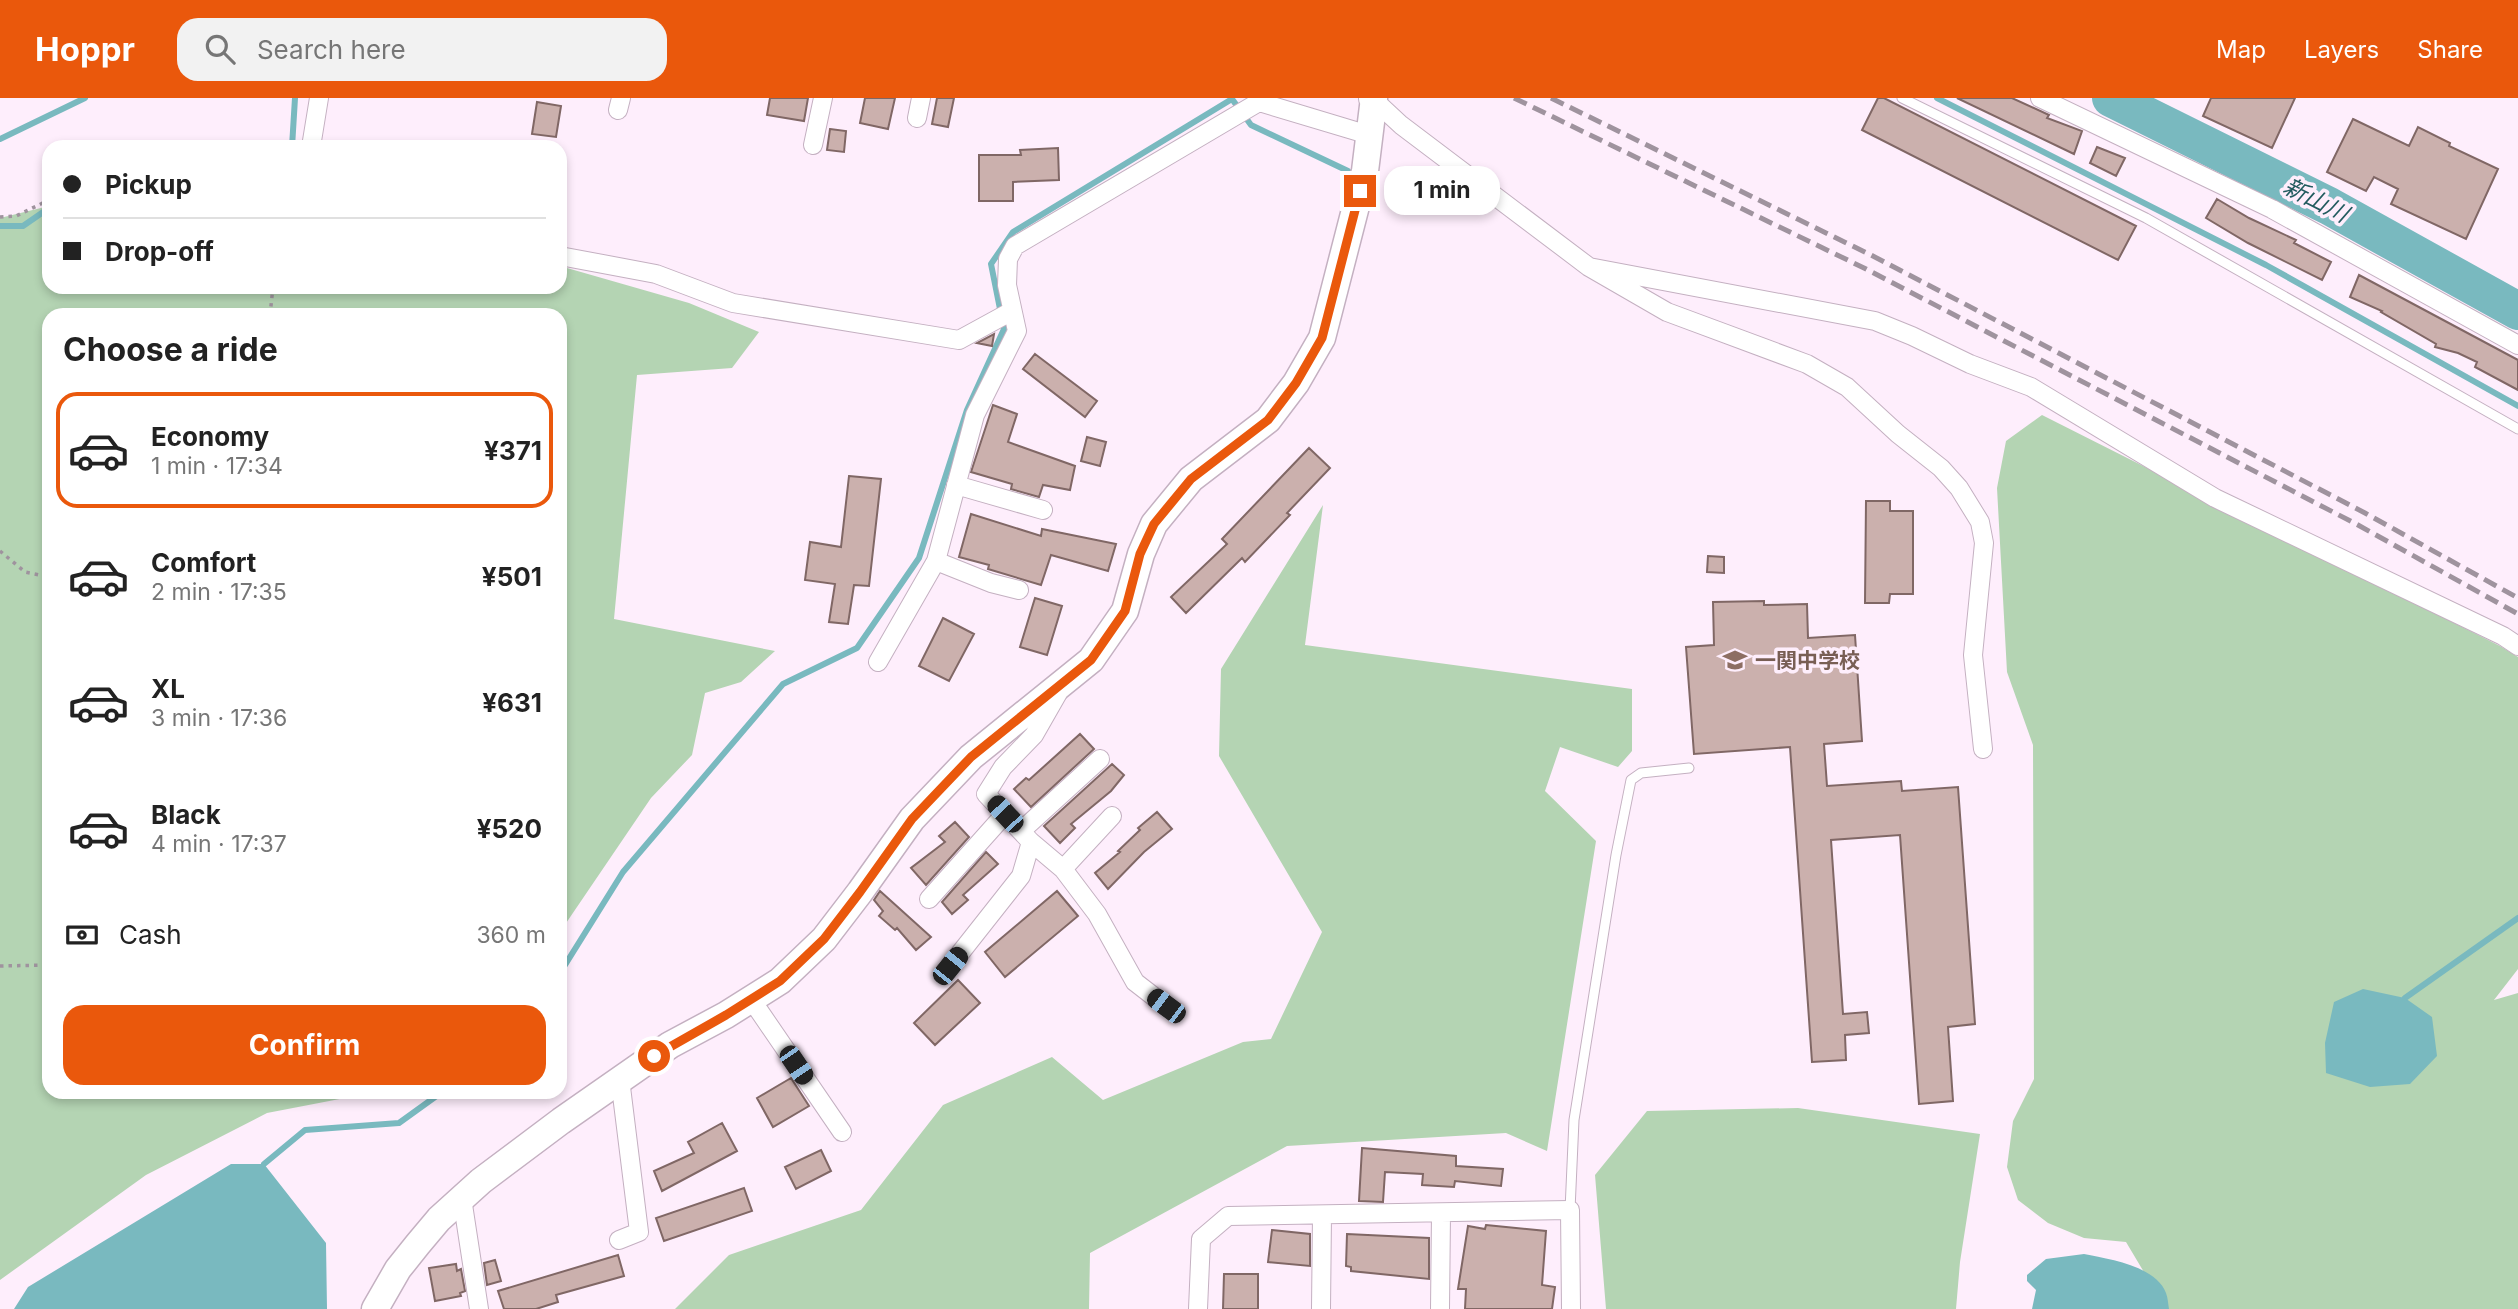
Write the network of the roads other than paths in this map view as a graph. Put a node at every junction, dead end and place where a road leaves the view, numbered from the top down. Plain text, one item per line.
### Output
1 (319, 98) edge
2 (822, 98) edge
3 (921, 98) edge
4 (1902, 98) edge
5 (2040, 98) edge
6 (1370, 99) edge
7 (917, 118) dead end
8 (1369, 135) junction
9 (312, 140) edge
10 (813, 145) dead end
11 (567, 257) edge
12 (1589, 267) junction
13 (1012, 311) junction
14 (2518, 345) edge
15 (2518, 429) edge
16 (956, 485) junction
17 (1043, 510) dead end
18 (936, 561) junction
19 (1019, 590) dead end
20 (2518, 646) edge
21 (878, 662) dead end
22 (1062, 685) junction
23 (1983, 749) dead end
24 (1100, 759) dead end
25 (1689, 768) dead end
26 (1005, 814) junction
27 (1112, 816) dead end
28 (1026, 836) junction
29 (1063, 869) junction
30 (929, 899) dead end
31 (950, 966) dead end
32 (751, 999) junction
33 (1166, 1006) dead end
34 (620, 1079) junction
35 (842, 1132) dead end
36 (462, 1198) junction
37 (1570, 1210) junction
38 (1322, 1214) junction
39 (1441, 1214) junction
40 (619, 1240) dead end
41 (375, 1309) edge
42 (480, 1309) edge
43 (1198, 1309) edge
44 (1321, 1309) edge
45 (1440, 1309) edge
46 (1572, 1309) edge

1 - 9 street
2 - 10 street
3 - 7 street
4 - 15 lane
5 - 14 street
6 - 8 street
6 - 12 street
8 - 13 street
8 - 22 street
11 - 13 street
12 - 20 street
12 - 23 street
13 - 16 street
16 - 17 street
16 - 18 street
18 - 19 street
18 - 21 street
22 - 26 street
22 - 32 street
24 - 28 street
25 - 37 lane
26 - 28 street
26 - 30 street
27 - 29 street
28 - 29 street
28 - 31 street
29 - 33 street
32 - 34 street
32 - 35 street
34 - 36 street
34 - 40 street
36 - 41 street
36 - 42 street
37 - 39 street
37 - 46 street
38 - 39 street
38 - 43 street
38 - 44 street
39 - 45 street

